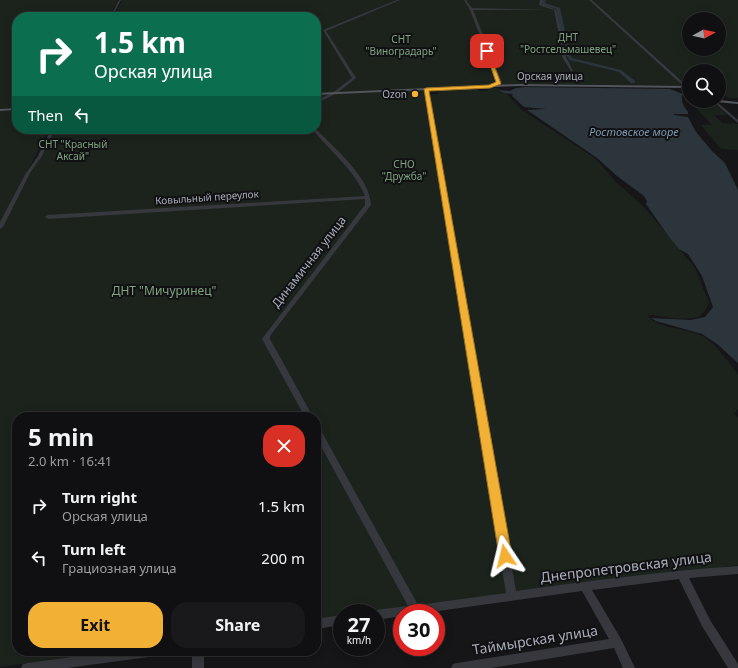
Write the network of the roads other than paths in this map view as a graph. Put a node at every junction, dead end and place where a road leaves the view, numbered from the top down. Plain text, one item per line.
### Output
1 (120, 0) edge
2 (399, 0) edge
3 (466, 0) edge
4 (541, 0) edge
5 (590, 0) edge
6 (470, 9) junction
7 (554, 10) junction
8 (114, 12) edge
9 (572, 70) dead end
10 (682, 84) edge
11 (490, 86) junction
12 (682, 86) edge
13 (426, 89) junction
14 (333, 93) junction
15 (321, 94) edge
16 (321, 100) edge
17 (726, 102) edge
18 (738, 103) edge
19 (722, 108) edge
20 (12, 109) edge
21 (0, 110) edge
22 (732, 117) junction
23 (738, 117) edge
24 (738, 122) edge
25 (51, 134) edge
26 (318, 134) edge
27 (368, 196) junction
28 (48, 217) dead end
29 (0, 227) edge
30 (306, 412) edge
31 (321, 438) edge
32 (738, 570) edge
33 (682, 574) junction
34 (585, 587) junction
35 (512, 596) junction
36 (412, 604) edge
37 (445, 605) edge
38 (333, 621) edge
39 (321, 623) edge
40 (617, 643) junction
41 (128, 656) edge
42 (198, 656) edge
43 (82, 664) edge
44 (26, 668) edge
45 (198, 668) edge
46 (457, 668) edge
47 (629, 668) edge
48 (734, 668) edge

1 - 8 street
2 - 14 street
3 - 6 street
4 - 7 street
5 - 10 street
6 - 7 street
6 - 11 street
7 - 9 street
11 - 12 main road, Орская улица
11 - 13 main road, Орская улица
13 - 14 main road, Орская улица
13 - 35 street
14 - 15 main road, Орская улица
14 - 16 street
17 - 18 main road
19 - 22 street
20 - 21 main road
22 - 23 street
22 - 24 street
25 - 29 street
26 - 27 street
27 - 28 street, Ковыльный переулок
27 - 30 street, Динамичная улица
31 - 36 street
32 - 33 street, Днепропетровская улица
33 - 34 street, Днепропетровская улица
33 - 48 street
34 - 35 street, Днепропетровская улица
34 - 40 street
35 - 37 street, Днепропетровская улица
38 - 39 street
40 - 46 street, Таймырская улица
40 - 47 street
41 - 43 street
42 - 45 street
43 - 44 street

